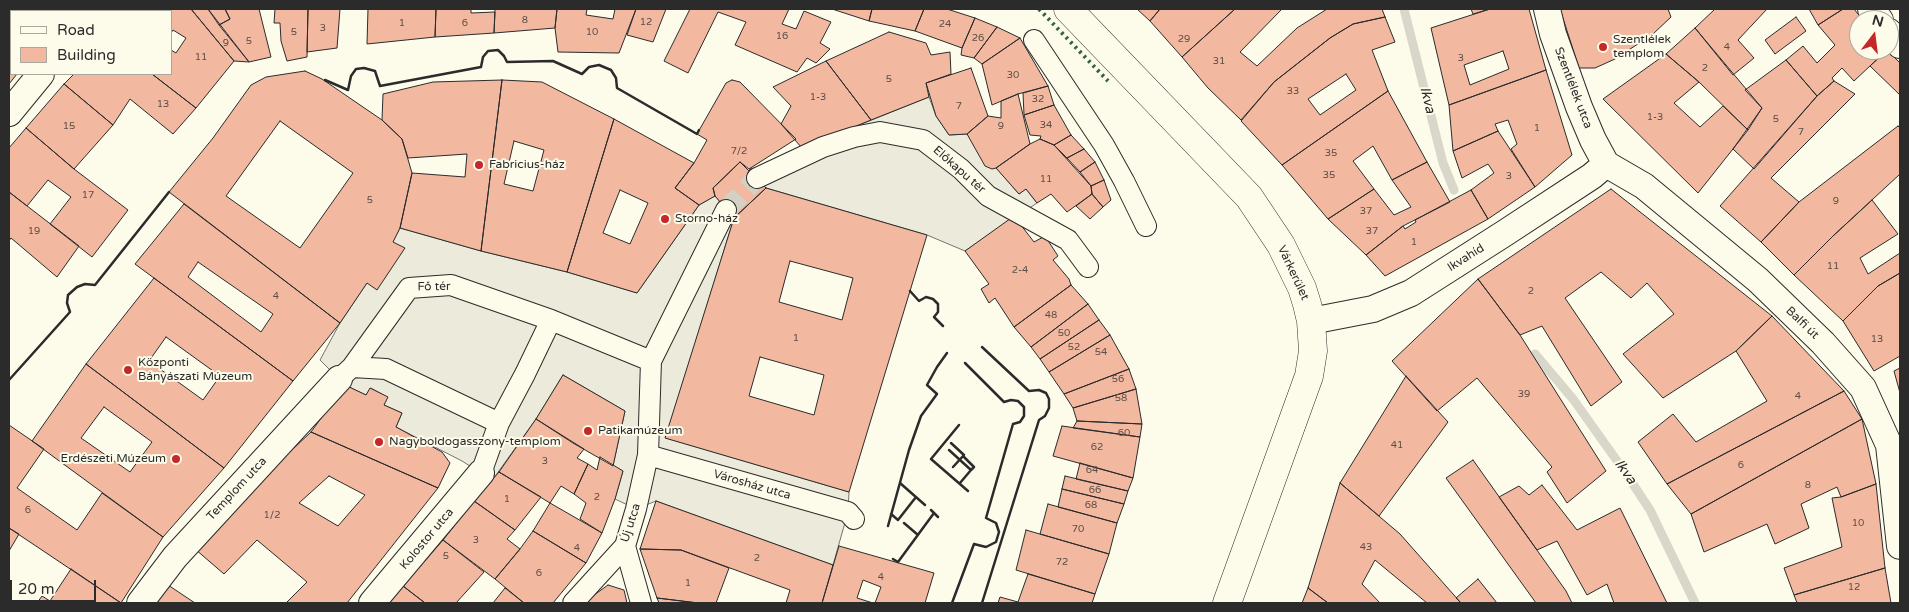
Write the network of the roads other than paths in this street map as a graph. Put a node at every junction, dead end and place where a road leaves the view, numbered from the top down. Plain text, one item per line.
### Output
1 (1068, 9) edge
2 (1547, 9) edge
3 (1034, 40) dead end
4 (40, 75) edge
5 (9, 112) edge
6 (1606, 164) junction
7 (757, 178) tunnel mouth
8 (726, 210) tunnel mouth
9 (1146, 226) dead end
10 (1088, 267) dead end
11 (551, 320) junction
12 (1311, 321) junction
13 (651, 361) junction
14 (345, 373) junction
15 (499, 423) junction
16 (1895, 443) edge
17 (648, 456) junction
18 (481, 473) joint
19 (854, 519) dead end
20 (624, 546) junction
21 (1900, 546) edge
22 (140, 603) edge
23 (372, 603) edge
24 (573, 603) edge
25 (641, 603) edge
26 (1227, 603) edge

1 - 12 street, Várkerület
2 - 6 street, Szentlélek utca
3 - 9 street
4 - 5 street
6 - 12 street, Ikvahíd
6 - 16 street, Balfi út
7 - 10 street, Előkapu tér
8 - 13 street
11 - 13 street, Fő tér
11 - 14 street, Fő tér
11 - 15 street
12 - 26 street, Várkerület
13 - 17 street
14 - 15 street
14 - 22 street, Templom utca
15 - 18 street
16 - 21 street, Balfi út
17 - 19 street, Városház utca
17 - 20 street, Új utca
18 - 23 street, Kolostor utca
20 - 24 street, Új utca
20 - 25 street

